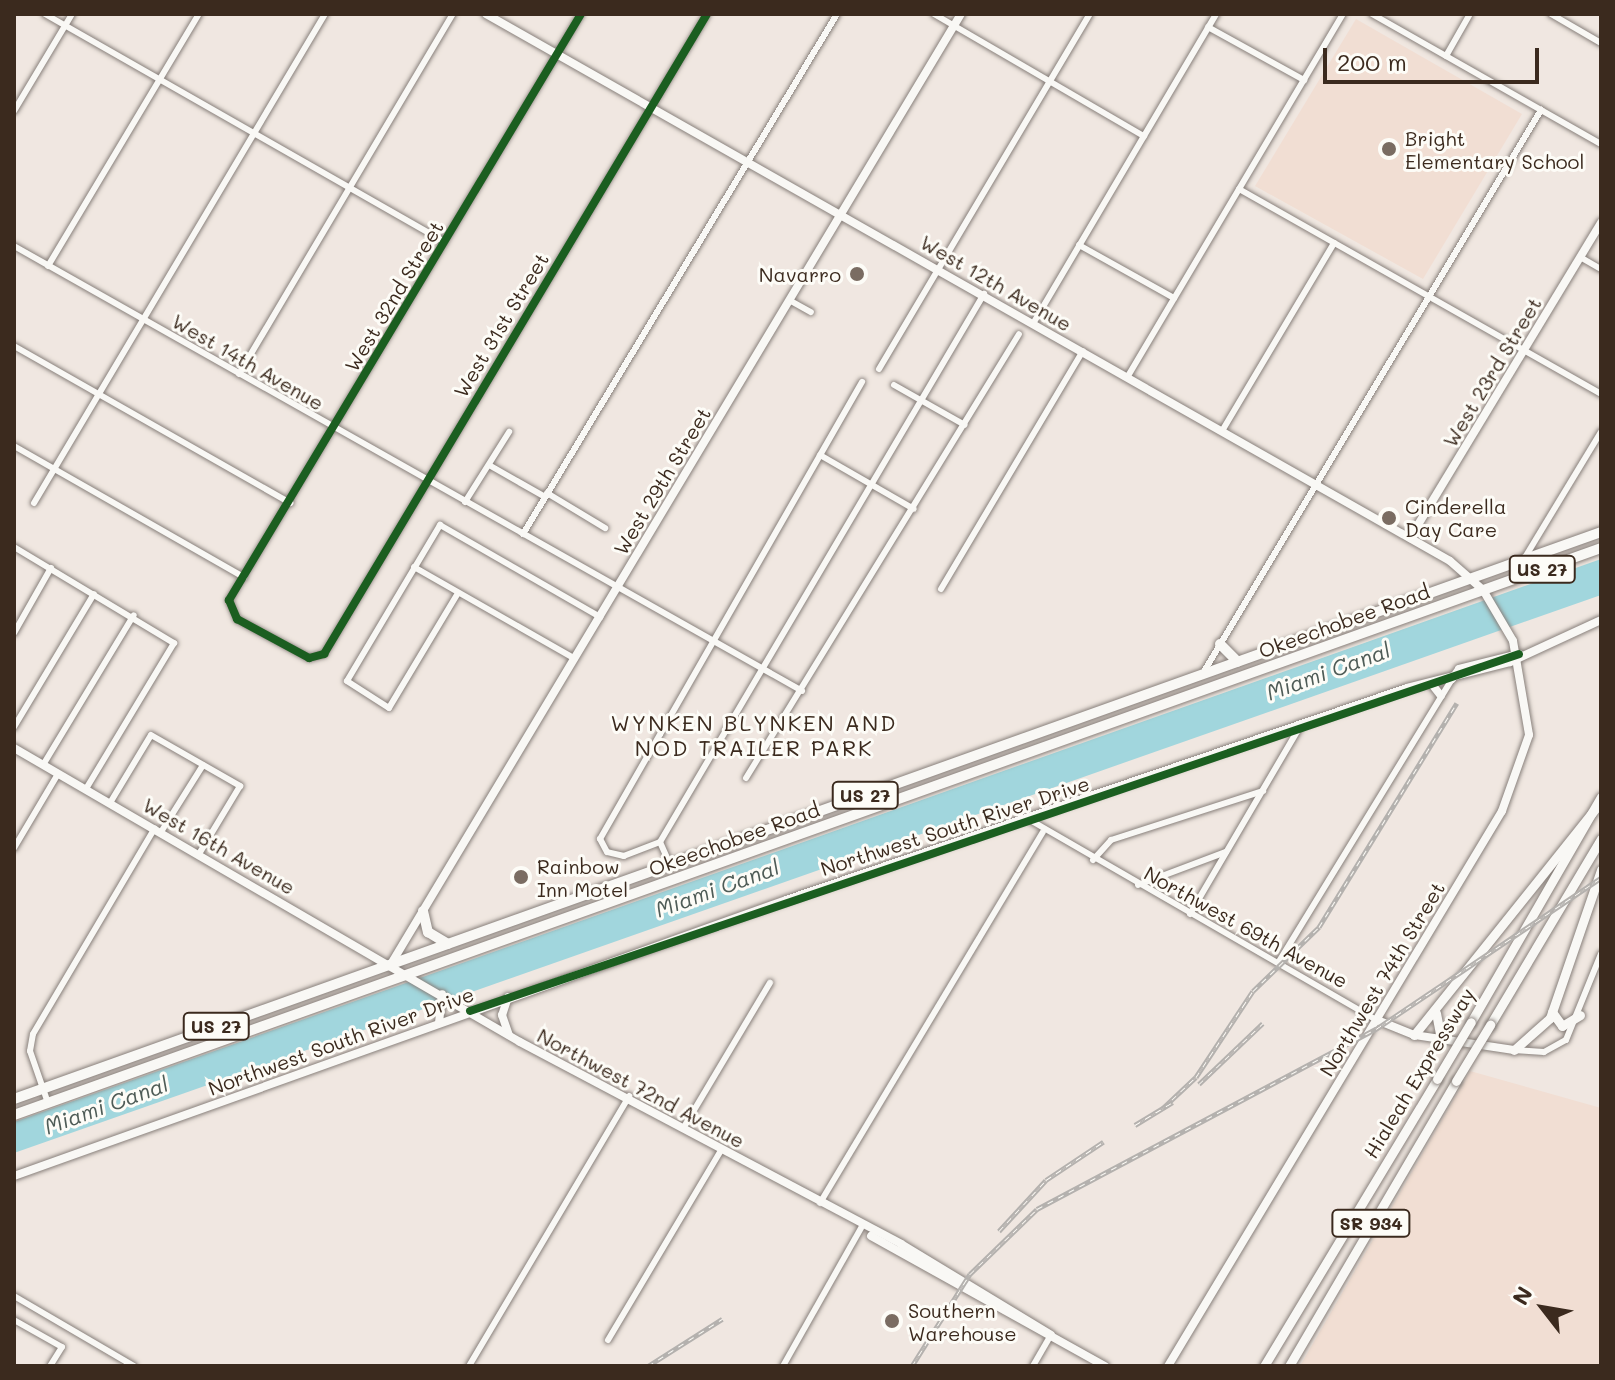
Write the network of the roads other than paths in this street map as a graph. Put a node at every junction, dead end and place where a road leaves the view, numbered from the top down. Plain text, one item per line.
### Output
1 (45, 14) edge
2 (72, 14) edge
3 (199, 14) edge
4 (325, 14) edge
5 (453, 14) edge
6 (486, 14) edge
7 (581, 14) edge
8 (707, 14) edge
9 (837, 14) edge
10 (934, 14) edge
11 (961, 14) edge
12 (1090, 14) edge
13 (1216, 14) edge
14 (1343, 14) edge
15 (1372, 14) edge
16 (1470, 14) edge
17 (1551, 14) edge
18 (955, 25) junction
19 (65, 26) junction
20 (1208, 27) junction
21 (1601, 43) edge
22 (557, 54) junction
23 (1446, 56) junction
24 (159, 79) junction
25 (1304, 80) junction
26 (1049, 81) junction
27 (653, 107) junction
28 (1541, 110) junction
29 (14, 111) edge
30 (255, 134) junction
31 (1144, 136) junction
32 (1601, 144) edge
33 (748, 161) junction
34 (350, 187) junction
35 (1239, 189) junction
36 (843, 214) junction
37 (1601, 222) edge
38 (445, 242) junction
39 (1334, 243) junction
40 (1079, 245) junction
41 (14, 246) edge
42 (1580, 257) junction
43 (48, 266) junction
44 (938, 268) junction
45 (1601, 269) edge
46 (984, 294) junction
47 (1429, 297) junction
48 (1174, 298) junction
49 (789, 300) junction
50 (811, 312) dead end
51 (143, 320) junction
52 (1034, 322) junction
53 (1019, 334) dead end
54 (14, 346) edge
55 (1524, 350) junction
56 (1083, 351) junction
57 (879, 369) dead end
58 (239, 374) junction
59 (1128, 376) junction
60 (862, 382) dead end
61 (894, 385) dead end
62 (98, 394) junction
63 (1601, 394) edge
64 (922, 401) junction
65 (965, 425) junction
66 (332, 428) junction
67 (1222, 431) junction
68 (509, 432) dead end
69 (1601, 432) edge
70 (14, 446) edge
71 (820, 455) junction
72 (489, 465) junction
73 (54, 468) junction
74 (426, 481) junction
75 (1316, 484) junction
76 (870, 485) junction
77 (546, 495) junction
78 (465, 502) junction
79 (34, 503) dead end
80 (290, 503) junction
81 (914, 509) junction
82 (605, 528) dead end
83 (1601, 532) edge
84 (523, 534) junction
85 (1410, 538) junction
86 (14, 547) edge
87 (1601, 548) edge
88 (1524, 559) junction
89 (414, 567) junction
90 (51, 568) junction
91 (244, 577) junction
92 (1472, 579) junction
93 (617, 588) junction
94 (941, 589) dead end
95 (234, 593) joint
96 (458, 593) junction
97 (94, 594) junction
98 (1486, 594) junction
99 (134, 615) junction
100 (600, 617) junction
101 (1601, 620) edge
102 (14, 633) edge
103 (714, 638) junction
104 (1220, 644) junction
105 (1519, 654) junction
106 (575, 659) junction
107 (1238, 662) junction
108 (763, 668) junction
109 (1201, 675) junction
110 (1452, 679) junction
111 (1431, 683) junction
112 (802, 691) junction
113 (1441, 696) junction
114 (1175, 700) junction
115 (1301, 725) junction
116 (14, 727) edge
117 (14, 748) edge
118 (43, 765) junction
119 (203, 765) junction
120 (58, 774) junction
121 (746, 778) dead end
122 (86, 789) junction
123 (1263, 791) junction
124 (1601, 797) edge
125 (110, 803) junction
126 (1595, 809) junction
127 (1030, 820) junction
128 (158, 830) junction
129 (1043, 832) junction
130 (1601, 839) edge
131 (660, 842) junction
132 (14, 848) edge
133 (1226, 852) junction
134 (199, 854) junction
135 (1093, 860) junction
136 (670, 864) junction
137 (1601, 870) edge
138 (1138, 885) junction
139 (423, 911) junction
140 (1190, 914) junction
141 (448, 944) junction
142 (1601, 954) edge
143 (1278, 963) junction
144 (391, 964) junction
145 (412, 977) junction
146 (770, 983) dead end
147 (442, 994) junction
148 (508, 997) junction
149 (470, 1011) junction
150 (1552, 1012) junction
151 (1436, 1013) junction
152 (1580, 1015) junction
153 (1377, 1020) junction
154 (439, 1023) junction
155 (1414, 1035) junction
156 (509, 1036) junction
157 (1441, 1039) junction
158 (1514, 1050) junction
159 (42, 1089) junction
160 (629, 1096) junction
161 (14, 1099) edge
162 (48, 1103) junction
163 (14, 1115) edge
164 (684, 1127) junction
165 (722, 1149) junction
166 (14, 1176) edge
167 (819, 1204) junction
168 (861, 1228) junction
169 (15, 1297) edge
170 (14, 1320) edge
171 (1051, 1335) junction
172 (608, 1340) dead end
173 (50, 1366) edge
174 (133, 1366) edge
175 (469, 1366) edge
176 (783, 1366) edge
177 (1033, 1366) edge
178 (1105, 1366) edge
179 (1168, 1366) edge
180 (1264, 1366) edge
181 (1289, 1366) edge

1 - 19 street
2 - 19 street
3 - 24 street
4 - 30 street
5 - 34 street
6 - 22 main road, West 12th Avenue
7 - 22 street, West 32nd Street
8 - 27 street, West 31st Street
9 - 33 street
10 - 18 street
11 - 18 main road, West 29th Street
12 - 26 street
13 - 20 street
14 - 25 street
15 - 23 street
16 - 23 street
17 - 21 street
18 - 26 street
18 - 36 main road, West 29th Street
19 - 24 street
19 - 29 street
20 - 25 street
20 - 31 street
22 - 27 main road, West 12th Avenue
22 - 38 street, West 32nd Street
23 - 28 street
24 - 30 street
24 - 43 street
25 - 35 street
26 - 31 street
26 - 44 street
27 - 33 main road, West 12th Avenue
27 - 74 street, West 31st Street
28 - 32 street
28 - 47 street
30 - 34 street
30 - 51 street
31 - 40 street
33 - 36 main road, West 12th Avenue
33 - 77 street
34 - 38 street
34 - 58 street
35 - 39 street
35 - 48 street
36 - 44 main road, West 12th Avenue
36 - 49 main road, West 29th Street
37 - 42 main road, West 23rd Street
38 - 66 street, West 32nd Street
39 - 47 street
39 - 67 street
40 - 48 street
40 - 52 street
41 - 43 street, West 14th Avenue
42 - 45 street
42 - 55 main road, West 23rd Street
43 - 51 street, West 14th Avenue
44 - 46 main road, West 12th Avenue
44 - 57 street
46 - 52 main road, West 12th Avenue
46 - 64 street
47 - 55 street
47 - 75 street
48 - 59 street
49 - 50 street
49 - 93 main road, West 29th Street
51 - 58 street, West 14th Avenue
51 - 62 street
52 - 56 main road, West 12th Avenue
53 - 65 street
54 - 62 street
55 - 63 street
55 - 85 main road, West 23rd Street
56 - 59 main road, West 12th Avenue
56 - 94 street
58 - 66 street, West 14th Avenue
59 - 67 main road, West 12th Avenue
60 - 71 street
61 - 64 street
62 - 73 street
62 - 80 street
64 - 65 street
64 - 76 street
65 - 81 street
66 - 74 street, West 14th Avenue
66 - 80 street, West 32nd Street
67 - 75 main road, West 12th Avenue
68 - 72 street
69 - 88 street
70 - 73 street
71 - 76 street
71 - 103 street
72 - 77 street
72 - 78 street
73 - 79 street
73 - 91 street
74 - 78 street, West 14th Avenue
74 - 95 street, West 31st Street
75 - 85 main road, West 12th Avenue
75 - 104 street
76 - 81 street
76 - 108 street
77 - 82 street
77 - 84 street
78 - 84 street, West 14th Avenue
80 - 91 street, West 32nd Street
81 - 112 street
83 - 88 highway, Okeechobee Road / US 27
84 - 93 street, West 14th Avenue
85 - 92 main road, West 12th Avenue
86 - 90 street
87 - 98 highway, Okeechobee Road / US 27
88 - 92 highway, Okeechobee Road / US 27
89 - 96 street
89 - 96 street
89 - 100 street
90 - 97 street
90 - 102 street
91 - 95 street, West 32nd Street
92 - 98 main road, West 12th Avenue
92 - 107 highway, Okeechobee Road / US 27
93 - 100 main road, West 29th Street
93 - 103 street, West 14th Avenue
96 - 106 street
97 - 99 street
97 - 116 street
98 - 105 main road, Northwest 74th Street
98 - 114 highway, Okeechobee Road / US 27
99 - 118 street
99 - 122 street
100 - 106 main road, West 29th Street
101 - 105 main road, Northwest South River Drive
103 - 108 street, West 14th Avenue
103 - 131 street
104 - 107 highway
104 - 109 street
105 - 110 main road, Northwest South River Drive
105 - 153 main road, Northwest 74th Street
106 - 139 main road, West 29th Street
107 - 109 highway, Okeechobee Road / US 27
108 - 112 street, West 14th Avenue
108 - 131 street
109 - 114 highway
109 - 136 highway, Okeechobee Road / US 27
110 - 111 main road, Northwest South River Drive
110 - 113 street
111 - 113 main road
111 - 115 main road, Northwest South River Drive
112 - 121 street
113 - 143 street
114 - 145 highway, Okeechobee Road / US 27
115 - 123 street
115 - 127 main road, Northwest South River Drive
117 - 118 main road, West 16th Avenue
118 - 120 main road, West 16th Avenue
119 - 125 street
119 - 128 street
119 - 134 street
120 - 122 main road, West 16th Avenue
120 - 132 street
122 - 125 main road, West 16th Avenue
123 - 133 street
123 - 135 street
124 - 126 main road, Hialeah Expressway / SR 934
125 - 128 main road, West 16th Avenue
126 - 151 main road
126 - 180 main road, Hialeah Expressway / SR 934, bridge
127 - 129 street, Northwest 69th Avenue
127 - 148 main road, Northwest South River Drive
128 - 134 main road, West 16th Avenue
128 - 159 street
129 - 135 street, Northwest 69th Avenue
129 - 167 street
130 - 181 main road, Hialeah Expressway / SR 934, bridge
131 - 136 street
133 - 138 street
133 - 140 street
134 - 144 main road, West 16th Avenue
135 - 138 street, Northwest 69th Avenue
136 - 141 highway, Okeechobee Road / US 27
137 - 150 main road
138 - 140 street, Northwest 69th Avenue
139 - 141 highway
139 - 144 main road, West 29th Street
140 - 143 street, Northwest 69th Avenue
141 - 144 highway, Okeechobee Road / US 27
142 - 152 street
143 - 153 street, Northwest 69th Avenue
144 - 145 main road, West 16th Avenue
144 - 159 highway, Okeechobee Road / US 27
145 - 147 main road, Northwest 72nd Avenue
145 - 162 highway, Okeechobee Road / US 27
146 - 164 street
147 - 149 main road, Northwest 72nd Avenue
147 - 154 main road
148 - 149 main road, Northwest South River Drive
148 - 156 main road
149 - 154 main road, Northwest South River Drive
149 - 156 main road, Northwest 72nd Avenue
150 - 152 main road
150 - 158 main road
151 - 155 main road
151 - 157 main road
152 - 158 street, Northwest 69th Avenue
153 - 155 main road, Northwest 69th Avenue
153 - 179 main road, Northwest 74th Street
154 - 166 main road, Northwest South River Drive
155 - 157 main road, Northwest 69th Avenue
156 - 160 main road, Northwest 72nd Avenue
157 - 158 main road, Northwest 69th Avenue
159 - 161 highway, Okeechobee Road / US 27
159 - 162 street
160 - 164 main road, Northwest 72nd Avenue
160 - 175 street
162 - 163 highway, Okeechobee Road / US 27
164 - 165 main road, Northwest 72nd Avenue
165 - 167 main road, Northwest 72nd Avenue
165 - 172 street
167 - 168 main road, Northwest 72nd Avenue
168 - 171 main road, Northwest 72nd Avenue
168 - 176 street
169 - 174 street
170 - 173 street
171 - 177 street
171 - 178 main road, Northwest 72nd Avenue

